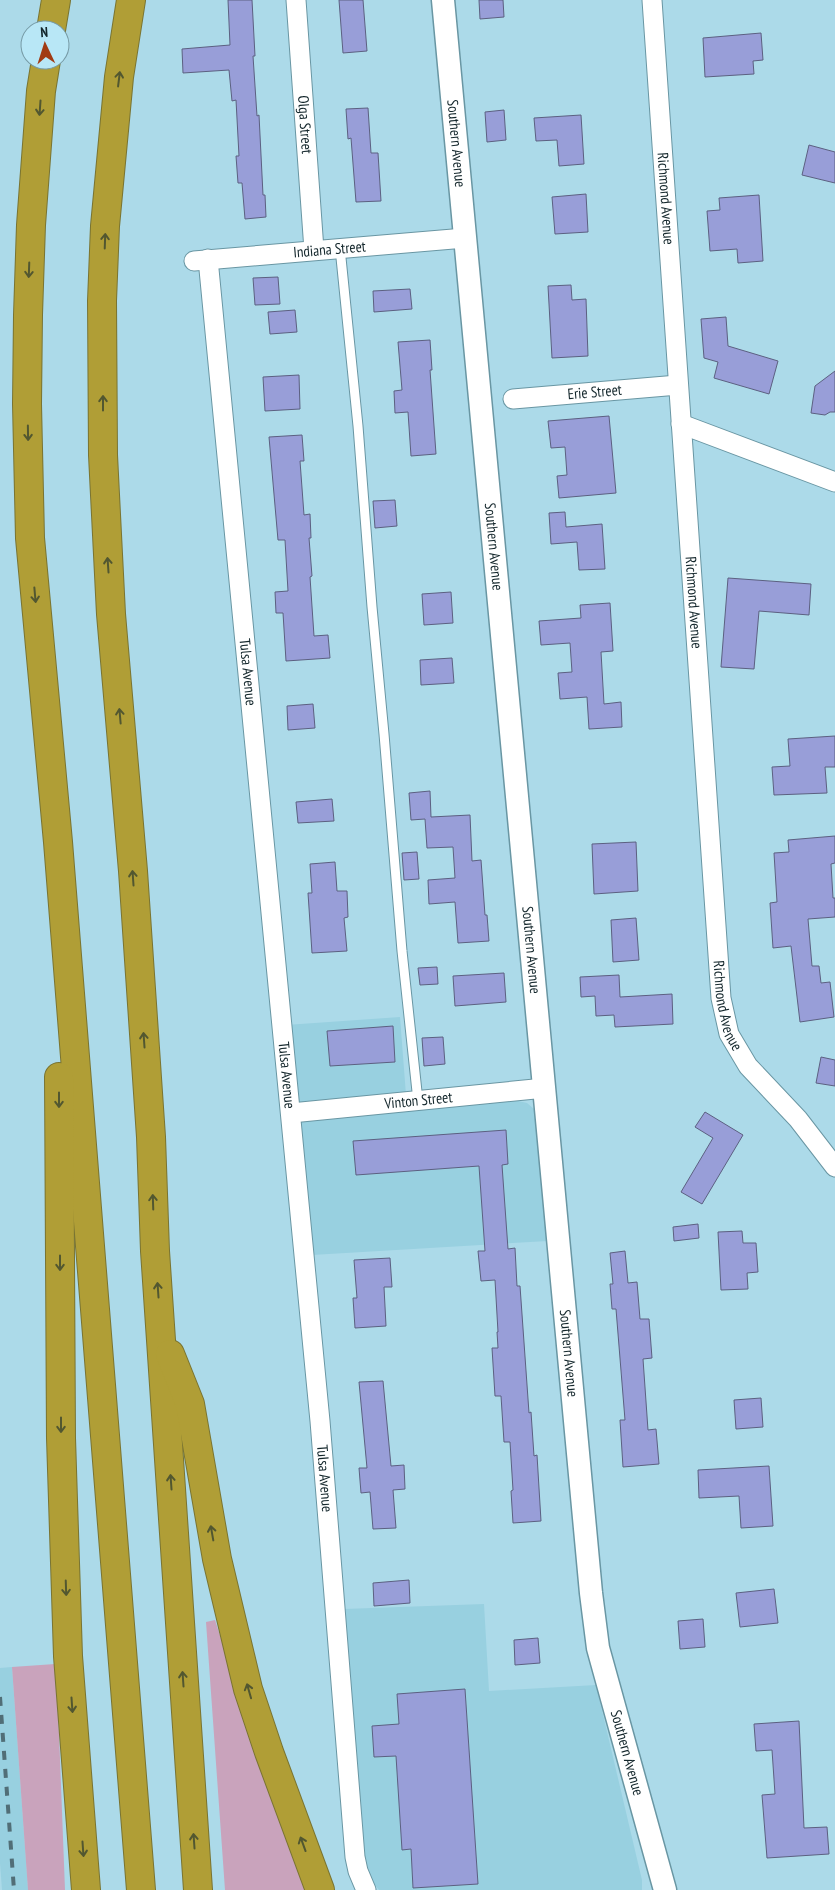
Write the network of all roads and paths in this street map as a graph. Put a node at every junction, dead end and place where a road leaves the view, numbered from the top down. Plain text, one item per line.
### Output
1 (56, 0) edge
2 (131, 0) edge
3 (296, 0) edge
4 (443, 0) edge
5 (652, 0) edge
6 (53, 20) edge
7 (44, 70) edge
8 (465, 238) junction
9 (340, 248) junction
10 (314, 250) junction
11 (201, 260) joint
12 (678, 385) junction
13 (513, 399) dead end
14 (681, 424) junction
15 (835, 482) edge
16 (58, 842) junction
17 (545, 1088) junction
18 (418, 1100) junction
19 (291, 1113) junction
20 (835, 1166) edge
21 (161, 1328) junction
22 (86, 1890) edge
23 (140, 1890) edge
24 (198, 1890) edge
25 (320, 1890) edge
26 (366, 1890) edge
27 (665, 1890) edge

1 - 6 highway
21 -> 2 highway
3 - 10 street, Olga Street
4 - 8 street, Southern Avenue
5 - 12 street, Richmond Avenue
7 -> 16 highway
8 - 9 street, Indiana Street
8 - 17 street, Southern Avenue
9 - 10 street, Indiana Street
9 - 18 lane
10 - 11 street, Indiana Street
11 - 19 street, Tulsa Avenue
12 - 13 street, Erie Street
12 - 14 street, Richmond Avenue
14 - 15 street
14 - 20 street, Richmond Avenue
16 -> 22 highway
16 - 23 highway
17 - 18 street, Vinton Street
17 - 27 street, Southern Avenue
18 - 19 street, Vinton Street
19 - 26 street, Tulsa Avenue
24 -> 21 highway
25 -> 21 highway

